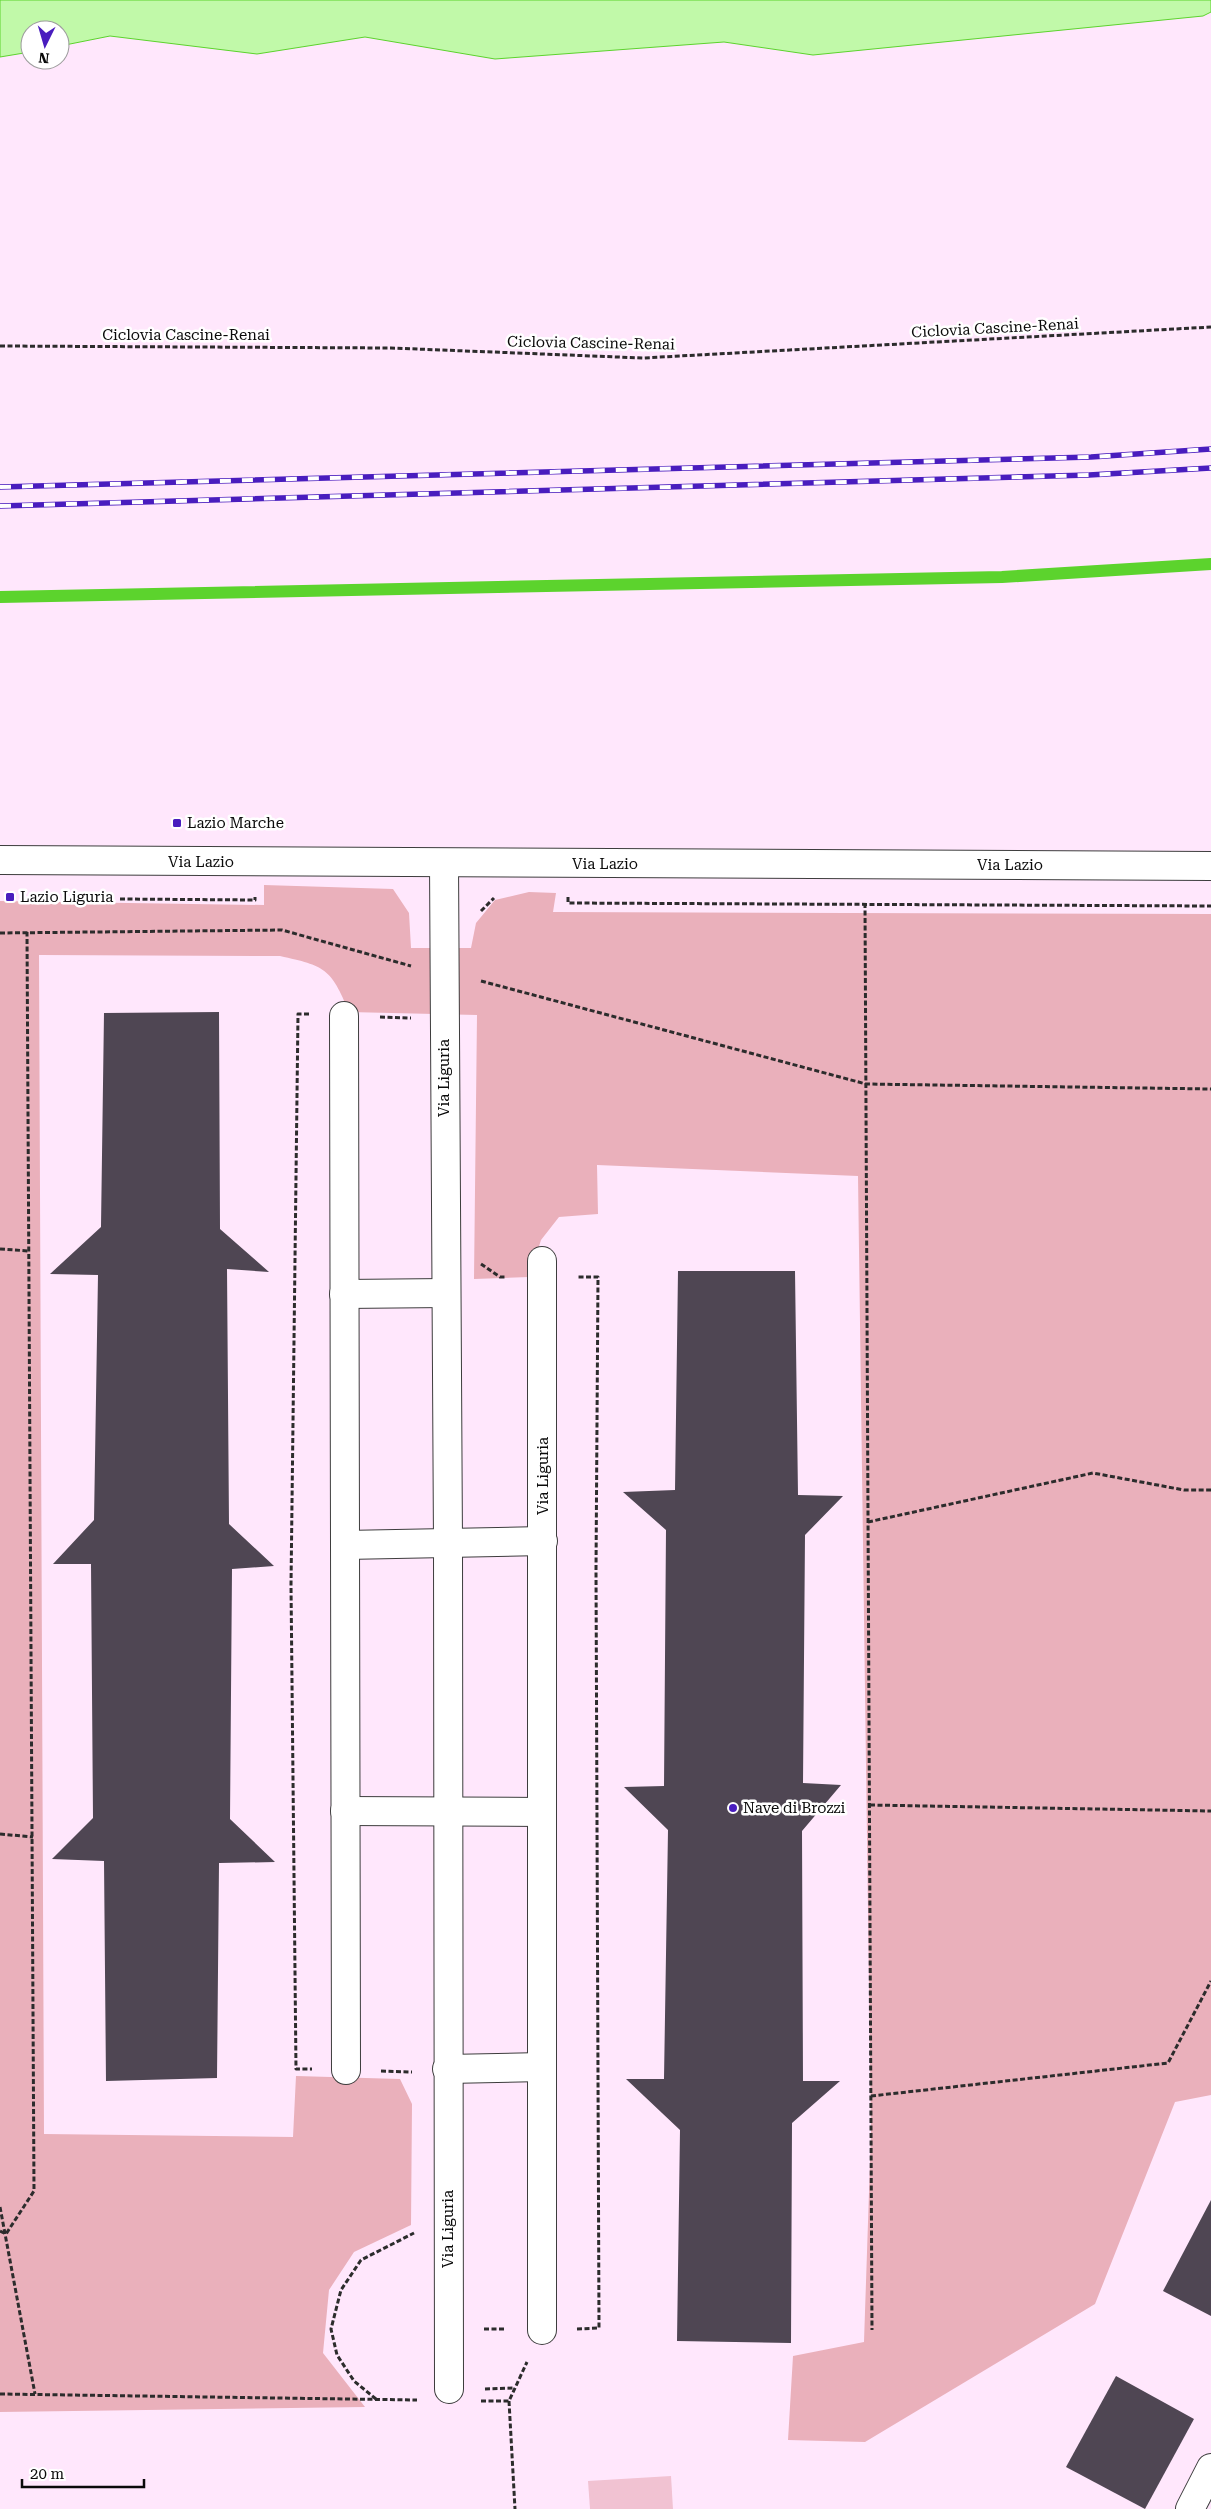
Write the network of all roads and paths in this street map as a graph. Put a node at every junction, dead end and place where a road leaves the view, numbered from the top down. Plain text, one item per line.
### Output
1 (1211, 327) edge
2 (0, 346) edge
3 (0, 860) edge
4 (444, 863) junction
5 (865, 864) junction
6 (1211, 866) edge
7 (502, 894) dead end
8 (568, 895) dead end
9 (865, 905) junction
10 (1211, 906) edge
11 (479, 914) dead end
12 (28, 932) junction
13 (0, 933) edge
14 (418, 968) dead end
15 (480, 981) dead end
16 (344, 1016) junction
17 (419, 1018) dead end
18 (866, 1084) junction
19 (1211, 1089) edge
20 (0, 1249) edge
21 (29, 1251) junction
22 (476, 1261) dead end
23 (542, 1269) junction
24 (446, 1293) junction
25 (344, 1294) junction
26 (1211, 1490) edge
27 (868, 1522) junction
28 (543, 1541) junction
29 (448, 1543) junction
30 (345, 1545) junction
31 (870, 1805) junction
32 (345, 1811) junction
33 (1211, 1811) edge
34 (447, 1812) junction
35 (542, 1812) junction
36 (0, 1834) edge
37 (33, 1837) junction
38 (1211, 1981) edge
39 (542, 2067) junction
40 (448, 2069) junction
41 (346, 2070) junction
42 (420, 2072) dead end
43 (871, 2096) junction
44 (0, 2206) edge
45 (0, 2231) edge
46 (6, 2234) junction
47 (480, 2328) dead end
48 (542, 2330) junction
49 (872, 2330) dead end
50 (0, 2394) edge
51 (35, 2394) junction
52 (461, 2395) joint
53 (424, 2400) dead end
54 (509, 2401) junction
55 (1211, 2468) edge
56 (515, 2509) edge
57 (1190, 2509) edge

1 - 2 path, Ciclovia Cascine-Renai
3 - 4 street, Via Lazio
4 - 5 street, Via Lazio
4 - 24 street, Via Liguria
5 - 6 street, Via Lazio
5 - 9 path
7 - 11 path
8 - 9 path
9 - 10 path
9 - 18 path
12 - 13 path
12 - 14 path
12 - 21 path
15 - 18 path
16 - 17 path
16 - 25 street
16 - 41 path
18 - 19 path
18 - 27 path
20 - 21 path
21 - 37 path
22 - 23 path
23 - 28 street, Via Liguria
23 - 48 path
24 - 25 street
24 - 29 street, Via Liguria
25 - 30 street
26 - 27 path
27 - 31 path
28 - 29 street
28 - 35 street, Via Liguria
29 - 30 street
29 - 34 street, Via Liguria
30 - 32 street
31 - 33 path
31 - 43 path
32 - 34 street
32 - 41 street
34 - 35 street
34 - 40 street, Via Liguria
35 - 39 street, Via Liguria
36 - 37 path
37 - 46 path
38 - 43 path
39 - 40 street
39 - 48 street, Via Liguria
40 - 52 street, Via Liguria
41 - 42 path
43 - 49 path
44 - 46 path
45 - 46 path
46 - 51 path
47 - 48 path
48 - 54 path
50 - 51 path
51 - 53 path
52 - 54 path
54 - 56 path
55 - 57 street

